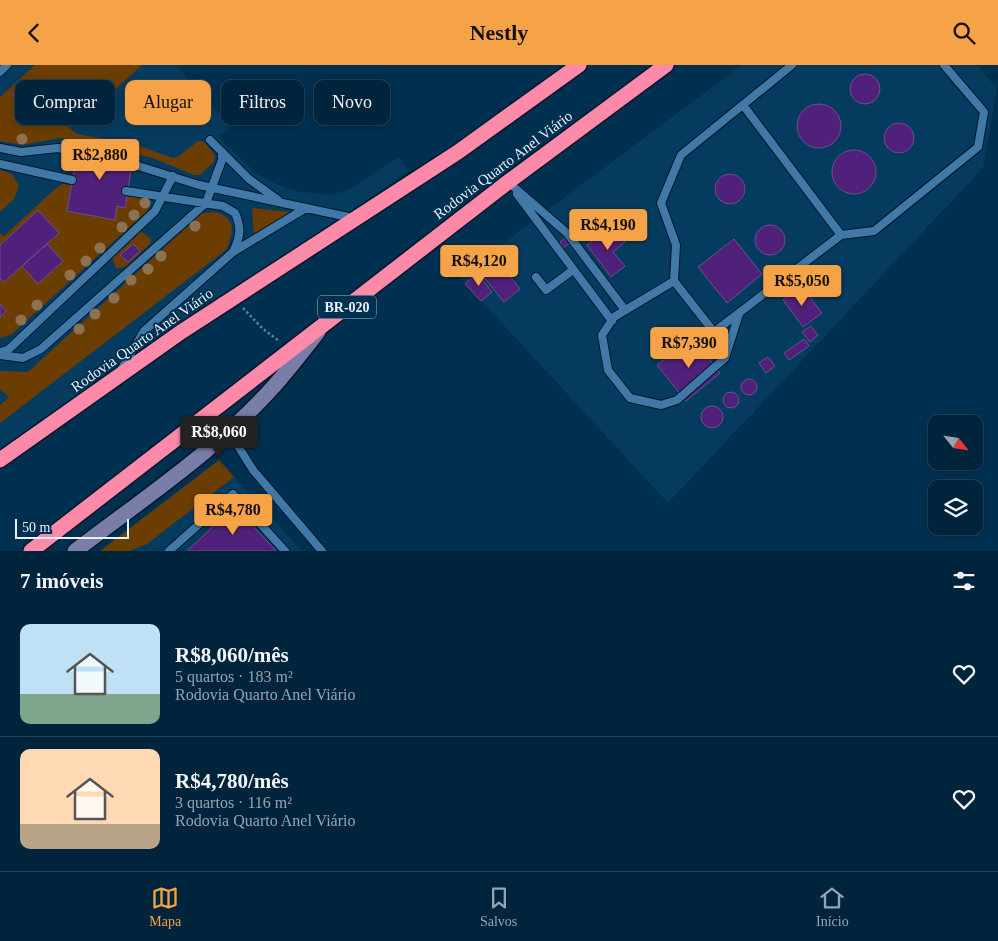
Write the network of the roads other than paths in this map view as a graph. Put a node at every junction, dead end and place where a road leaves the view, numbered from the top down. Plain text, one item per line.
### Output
1 (7, 65) edge
2 (579, 65) edge
3 (666, 65) edge
4 (792, 65) edge
5 (944, 65) edge
6 (0, 72) edge
7 (743, 105) junction
8 (210, 140) dead end
9 (0, 148) edge
10 (77, 152) dead end
11 (222, 152) junction
12 (0, 164) edge
13 (132, 164) dead end
14 (173, 176) junction
15 (72, 180) dead end
16 (508, 182) junction
17 (210, 187) junction
18 (126, 191) dead end
19 (165, 197) junction
20 (206, 203) junction
21 (284, 203) junction
22 (306, 208) junction
23 (353, 218) junction
24 (841, 235) junction
25 (233, 252) junction
26 (573, 270) junction
27 (536, 277) dead end
28 (674, 281) junction
29 (625, 311) junction
30 (739, 313) junction
31 (612, 321) junction
32 (323, 325) junction
33 (0, 354) edge
34 (114, 382) junction
35 (228, 429) junction
36 (2, 459) edge
37 (53, 534) junction
38 (21, 551) edge
39 (31, 551) edge
40 (75, 551) edge
41 (169, 551) edge
42 (285, 551) edge
43 (322, 551) edge

1 - 6 lane
2 - 23 highway, Rodovia Quarto Anel Viário
3 - 16 highway, Rodovia Quarto Anel Viário / BR-020
4 - 7 lane
5 - 24 lane
7 - 24 lane
7 - 28 lane
8 - 11 lane
9 - 10 lane
11 - 17 lane
11 - 21 lane
12 - 15 lane
13 - 14 lane
14 - 17 lane
14 - 19 lane
16 - 26 lane
16 - 29 lane
16 - 32 highway, Rodovia Quarto Anel Viário / BR-020
17 - 20 lane
17 - 21 lane
18 - 19 lane
19 - 20 lane
19 - 33 lane
20 - 25 lane
20 - 33 lane
21 - 22 lane
22 - 23 lane
22 - 25 lane
23 - 34 highway, Rodovia Quarto Anel Viário
24 - 30 lane
25 - 34 lane
26 - 27 lane
26 - 31 lane
28 - 29 lane
28 - 30 lane
29 - 31 lane
30 - 31 lane
32 - 35 street
32 - 37 highway, Rodovia Quarto Anel Viário / BR-020
34 - 36 highway, Rodovia Quarto Anel Viário
35 - 40 street
35 - 43 lane
37 - 38 highway
37 - 39 highway, Rodovia Quarto Anel Viário / BR-020
41 - 42 lane

